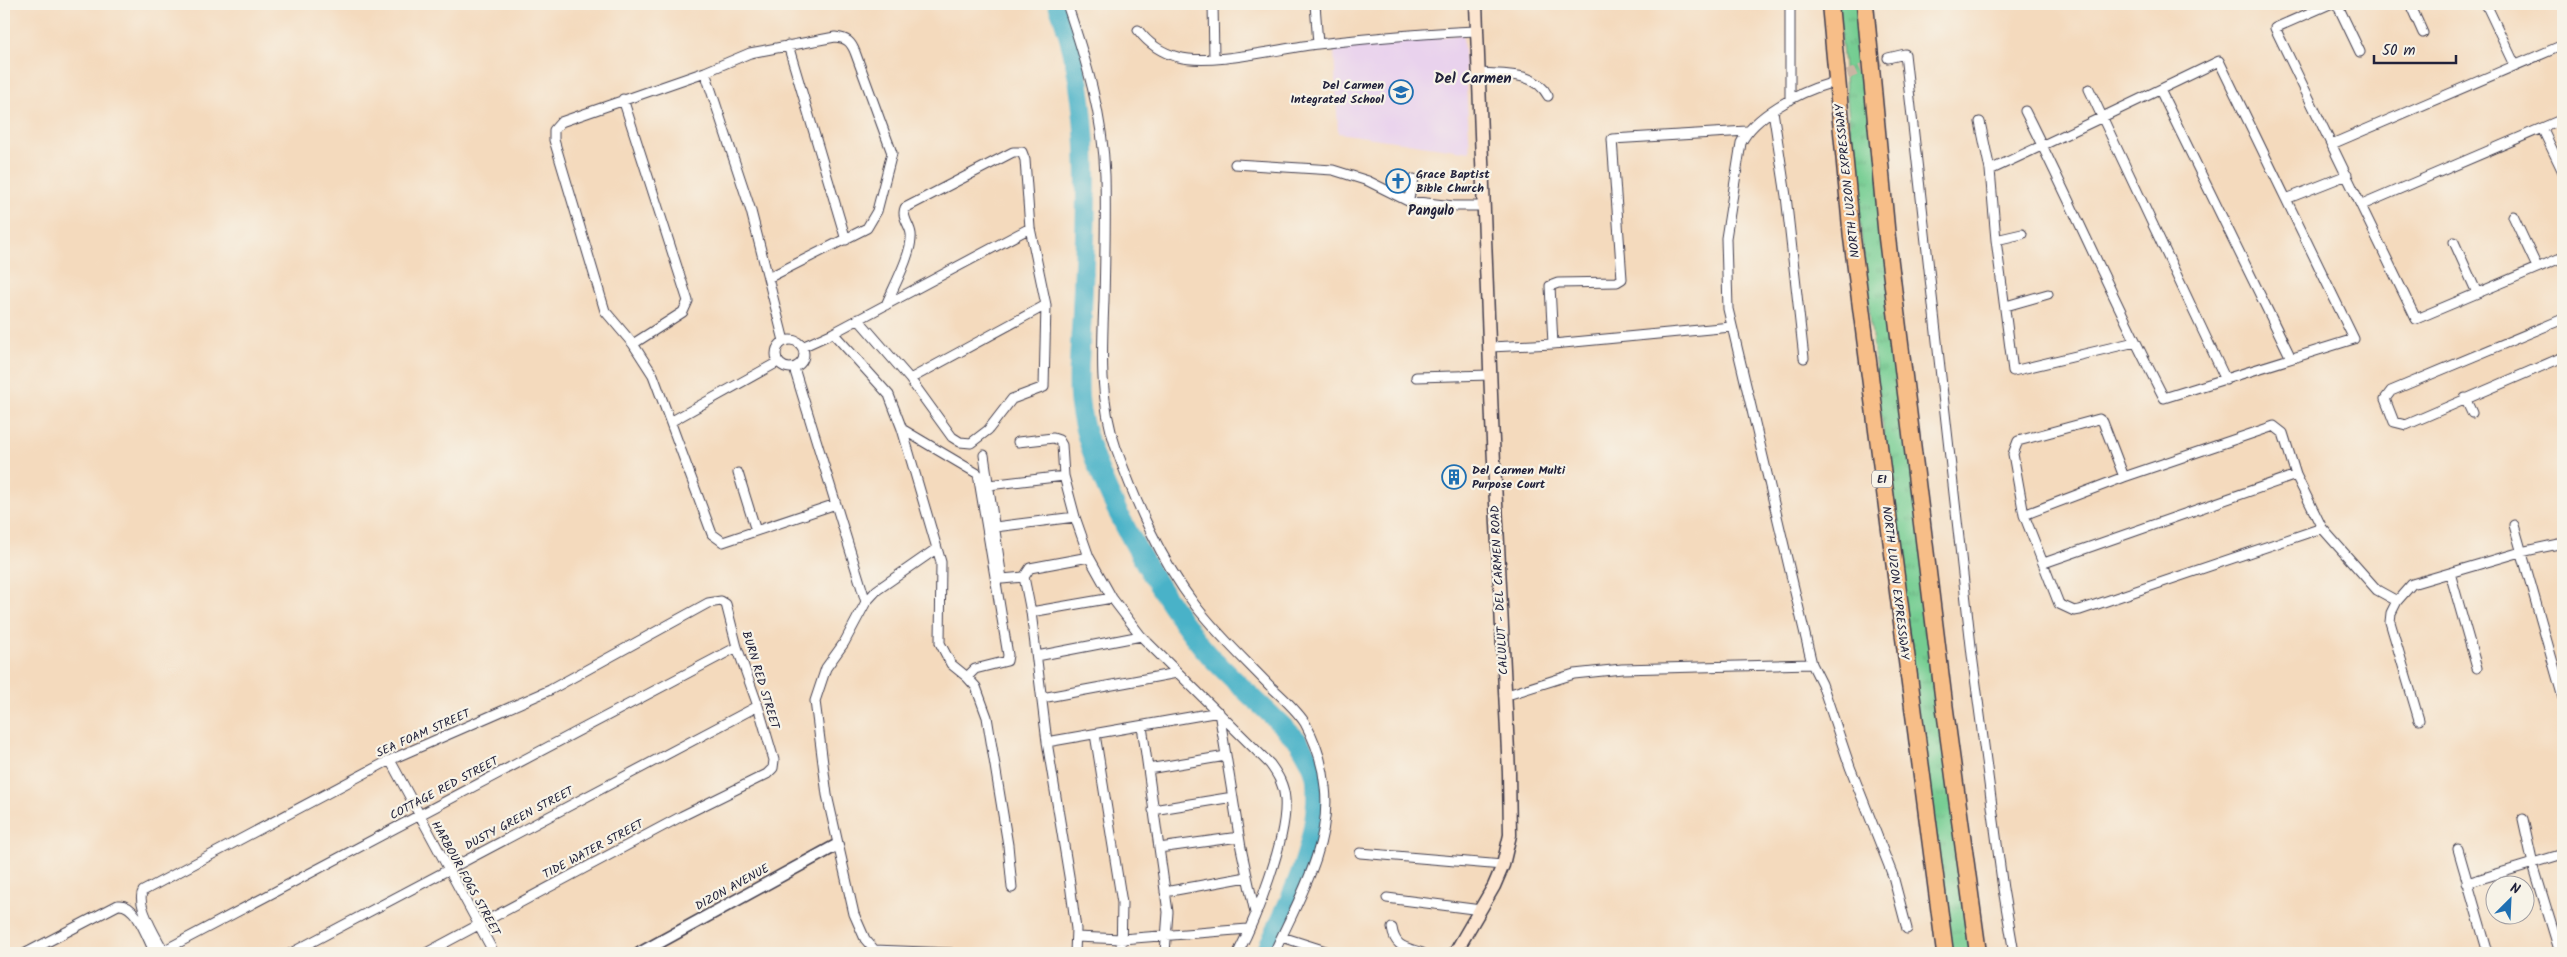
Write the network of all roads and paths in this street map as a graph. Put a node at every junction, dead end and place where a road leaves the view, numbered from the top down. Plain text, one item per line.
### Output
1 (1067, 4) edge
2 (1213, 4) edge
3 (1315, 4) edge
4 (1476, 4) edge
5 (1790, 4) edge
6 (1830, 4) edge
7 (1865, 4) edge
8 (2330, 4) edge
9 (2337, 4) edge
10 (2410, 4) edge
11 (2486, 4) edge
12 (1138, 30) dead end
13 (1477, 31) junction
14 (2424, 33) dead end
15 (1318, 44) junction
16 (788, 45) junction
17 (2563, 45) edge
18 (2360, 52) dead end
19 (1214, 58) junction
20 (1888, 58) tunnel mouth
21 (2515, 65) junction
22 (706, 72) junction
23 (1480, 73) junction
24 (1828, 84) tunnel mouth
25 (2089, 89) dead end
26 (2160, 90) junction
27 (1548, 96) dead end
28 (622, 99) junction
29 (1790, 100) junction
30 (1773, 111) junction
31 (2025, 111) dead end
32 (2102, 116) junction
33 (2563, 119) edge
34 (1980, 122) dead end
35 (2542, 128) junction
36 (1747, 131) junction
37 (2332, 144) junction
38 (2043, 145) junction
39 (1235, 164) dead end
40 (1990, 170) junction
41 (2563, 172) edge
42 (2346, 175) junction
43 (1414, 179) dead end
44 (2286, 199) junction
45 (1408, 201) junction
46 (2362, 205) junction
47 (1484, 206) junction
48 (2513, 216) dead end
49 (1030, 228) junction
50 (2022, 234) dead end
51 (846, 240) junction
52 (1996, 240) junction
53 (2454, 242) dead end
54 (2563, 258) edge
55 (2537, 267) junction
56 (768, 278) junction
57 (2478, 293) junction
58 (2048, 294) dead end
59 (886, 305) junction
60 (1046, 305) junction
61 (2006, 306) junction
62 (858, 319) junction
63 (2563, 319) edge
64 (1731, 327) junction
65 (833, 333) junction
66 (784, 341) junction
67 (2135, 342) junction
68 (633, 344) junction
69 (1553, 344) junction
70 (802, 347) junction
71 (1490, 347) junction
72 (2563, 357) edge
73 (1804, 358) dead end
74 (2291, 358) junction
75 (778, 362) junction
76 (794, 368) junction
77 (1491, 375) junction
78 (1416, 377) dead end
79 (910, 379) junction
80 (2226, 380) junction
81 (2465, 398) junction
82 (2472, 413) dead end
83 (672, 421) junction
84 (902, 429) junction
85 (1018, 442) dead end
86 (984, 456) dead end
87 (738, 472) dead end
88 (2296, 474) junction
89 (1064, 476) junction
90 (2124, 477) junction
91 (989, 485) junction
92 (836, 504) junction
93 (2024, 515) junction
94 (1075, 517) junction
95 (2514, 525) dead end
96 (995, 527) junction
97 (2322, 528) junction
98 (756, 531) junction
99 (2563, 543) edge
100 (936, 549) junction
101 (2520, 552) junction
102 (1089, 557) junction
103 (2044, 563) junction
104 (2450, 573) junction
105 (1024, 578) junction
106 (1112, 598) junction
107 (721, 601) joint
108 (2397, 601) junction
109 (866, 602) junction
110 (1031, 612) junction
111 (1141, 636) junction
112 (737, 647) junction
113 (1037, 656) junction
114 (1812, 664) junction
115 (2478, 668) dead end
116 (1177, 673) junction
117 (967, 677) junction
118 (1504, 696) junction
119 (1042, 698) junction
120 (2563, 698) edge
121 (758, 706) junction
122 (1219, 712) junction
123 (2419, 720) dead end
124 (1142, 726) junction
125 (1095, 734) junction
126 (1047, 742) junction
127 (1226, 756) junction
128 (390, 760) junction
129 (773, 768) joint
130 (1148, 769) junction
131 (1233, 797) junction
132 (1153, 810) junction
133 (419, 816) junction
134 (2523, 820) dead end
135 (1239, 837) junction
136 (838, 845) junction
137 (1159, 848) junction
138 (2458, 849) dead end
139 (1360, 853) dead end
140 (2563, 854) edge
141 (2533, 864) junction
142 (1503, 865) junction
143 (448, 869) junction
144 (1247, 877) junction
145 (2468, 883) junction
146 (1012, 888) dead end
147 (1165, 892) junction
148 (1387, 898) dead end
149 (1481, 910) junction
150 (1254, 913) junction
151 (477, 926) junction
152 (1392, 928) dead end
153 (1248, 929) junction
154 (1907, 929) dead end
155 (1167, 936) junction
156 (1282, 937) junction
157 (1076, 938) junction
158 (1122, 939) junction
159 (876, 951) edge
160 (26, 953) edge
161 (158, 953) edge
162 (291, 953) edge
163 (426, 953) edge
164 (494, 953) edge
165 (640, 953) edge
166 (951, 953) edge
167 (1075, 953) edge
168 (1121, 953) edge
169 (1165, 953) edge
170 (1238, 953) edge
171 (1274, 953) edge
172 (1332, 953) edge
173 (1422, 953) edge
174 (1455, 953) edge
175 (1945, 953) edge
176 (1978, 953) edge
177 (2014, 953) edge
178 (2488, 953) edge
179 (2560, 953) edge

1 - 156 street
2 - 19 street
3 - 15 street
4 - 13 main road, CALULUT - DEL CARMEN ROAD
5 - 29 street
6 - 175 highway, NORTH LUZON EXPRESSWAY / E1
7 - 176 highway
8 - 37 street
9 - 18 street
10 - 14 street
11 - 21 street
12 - 19 street
13 - 15 street
13 - 23 main road, CALULUT - DEL CARMEN ROAD
15 - 19 street
16 - 22 street
16 - 51 street
16 - 51 street
17 - 21 street
20 - 177 street
21 - 37 street
22 - 28 street
22 - 56 street
23 - 27 street
23 - 47 main road, CALULUT - DEL CARMEN ROAD
24 - 29 street
25 - 32 street
26 - 32 street
26 - 44 street
26 - 74 street
28 - 68 street
28 - 68 street
29 - 30 street
30 - 36 street
30 - 73 street
31 - 38 street
32 - 38 street
32 - 80 street
33 - 35 street
34 - 40 street
35 - 41 street
35 - 46 street
36 - 64 street
36 - 69 street
37 - 42 street
38 - 40 street
38 - 67 street
39 - 45 street
40 - 52 street
42 - 44 street
42 - 46 street
43 - 45 street
44 - 74 street
45 - 47 street
46 - 57 street
47 - 71 main road, CALULUT - DEL CARMEN ROAD
48 - 55 street
49 - 59 street
49 - 59 street
49 - 60 street
50 - 52 street
51 - 56 street
52 - 61 street
53 - 57 street
54 - 55 street
55 - 57 street
56 - 66 street
58 - 61 street
59 - 62 street
60 - 79 street
60 - 79 street
61 - 67 street
62 - 65 street
62 - 79 street
63 - 81 street
64 - 69 street
64 - 114 street
65 - 70 street
65 - 84 street
66 - 70 street
66 - 75 street
67 - 80 street
68 - 83 street
69 - 71 street
70 - 76 street
71 - 77 main road, CALULUT - DEL CARMEN ROAD
72 - 81 street
74 - 80 street
75 - 76 street
75 - 83 street
76 - 92 street
77 - 78 street
77 - 118 main road, CALULUT - DEL CARMEN ROAD
81 - 82 street
83 - 98 street
84 - 100 street
84 - 117 street
85 - 89 street
86 - 91 street
87 - 98 street
88 - 90 street
88 - 97 street
88 - 103 street
89 - 91 street
89 - 94 street
90 - 93 street
90 - 93 street
91 - 96 street
92 - 98 street
92 - 109 street
93 - 103 street
94 - 96 street
94 - 102 street
95 - 101 street
96 - 105 street
97 - 103 street
97 - 108 street
99 - 101 street
100 - 109 street
100 - 117 street
101 - 104 street
101 - 120 street
102 - 105 street
102 - 106 street
104 - 108 street
104 - 115 street
105 - 110 street
106 - 110 street
106 - 111 street
107 - 112 street, BURN RED STREET
107 - 128 street, SEA FOAM STREET
108 - 123 street
109 - 136 street
110 - 113 street
111 - 113 street
111 - 116 street
112 - 121 street, BURN RED STREET
112 - 133 street, COTTAGE RED STREET
113 - 119 street
114 - 118 street
114 - 154 street
116 - 119 street
116 - 122 street
117 - 146 street
118 - 142 main road, CALULUT - DEL CARMEN ROAD
119 - 126 street
121 - 129 street, BURN RED STREET
121 - 143 street, DUSTY GREEN STREET
122 - 124 street
122 - 127 street
122 - 150 street
124 - 125 street
124 - 130 street
125 - 126 street
125 - 158 street
126 - 157 street
127 - 130 street
127 - 131 street
128 - 133 street, HARBOUR FOGS STREET
128 - 161 street, SEA FOAM STREET
129 - 151 street, TIDE WATER STREET
130 - 132 street
131 - 132 street
131 - 135 street
132 - 137 street
133 - 143 street, HARBOUR FOGS STREET
133 - 161 street, COTTAGE RED STREET
134 - 141 street
135 - 137 street
135 - 144 street
136 - 159 street
136 - 165 street, DIZON AVENUE
137 - 147 street
138 - 145 street
139 - 142 street
140 - 141 street
141 - 145 street
141 - 179 street
142 - 149 main road, CALULUT - DEL CARMEN ROAD
143 - 151 street, HARBOUR FOGS STREET
143 - 162 street, DUSTY GREEN STREET
144 - 147 street
144 - 150 street
145 - 178 street
147 - 155 street
148 - 149 street
149 - 174 main road, CALULUT - DEL CARMEN ROAD
150 - 153 street
151 - 163 street, TIDE WATER STREET
151 - 164 street, HARBOUR FOGS STREET
152 - 173 street
153 - 155 street
153 - 170 street
155 - 158 street
155 - 169 street
156 - 171 street
156 - 172 street
157 - 158 street
157 - 167 street
158 - 168 street
159 - 166 street
160 - 161 street

